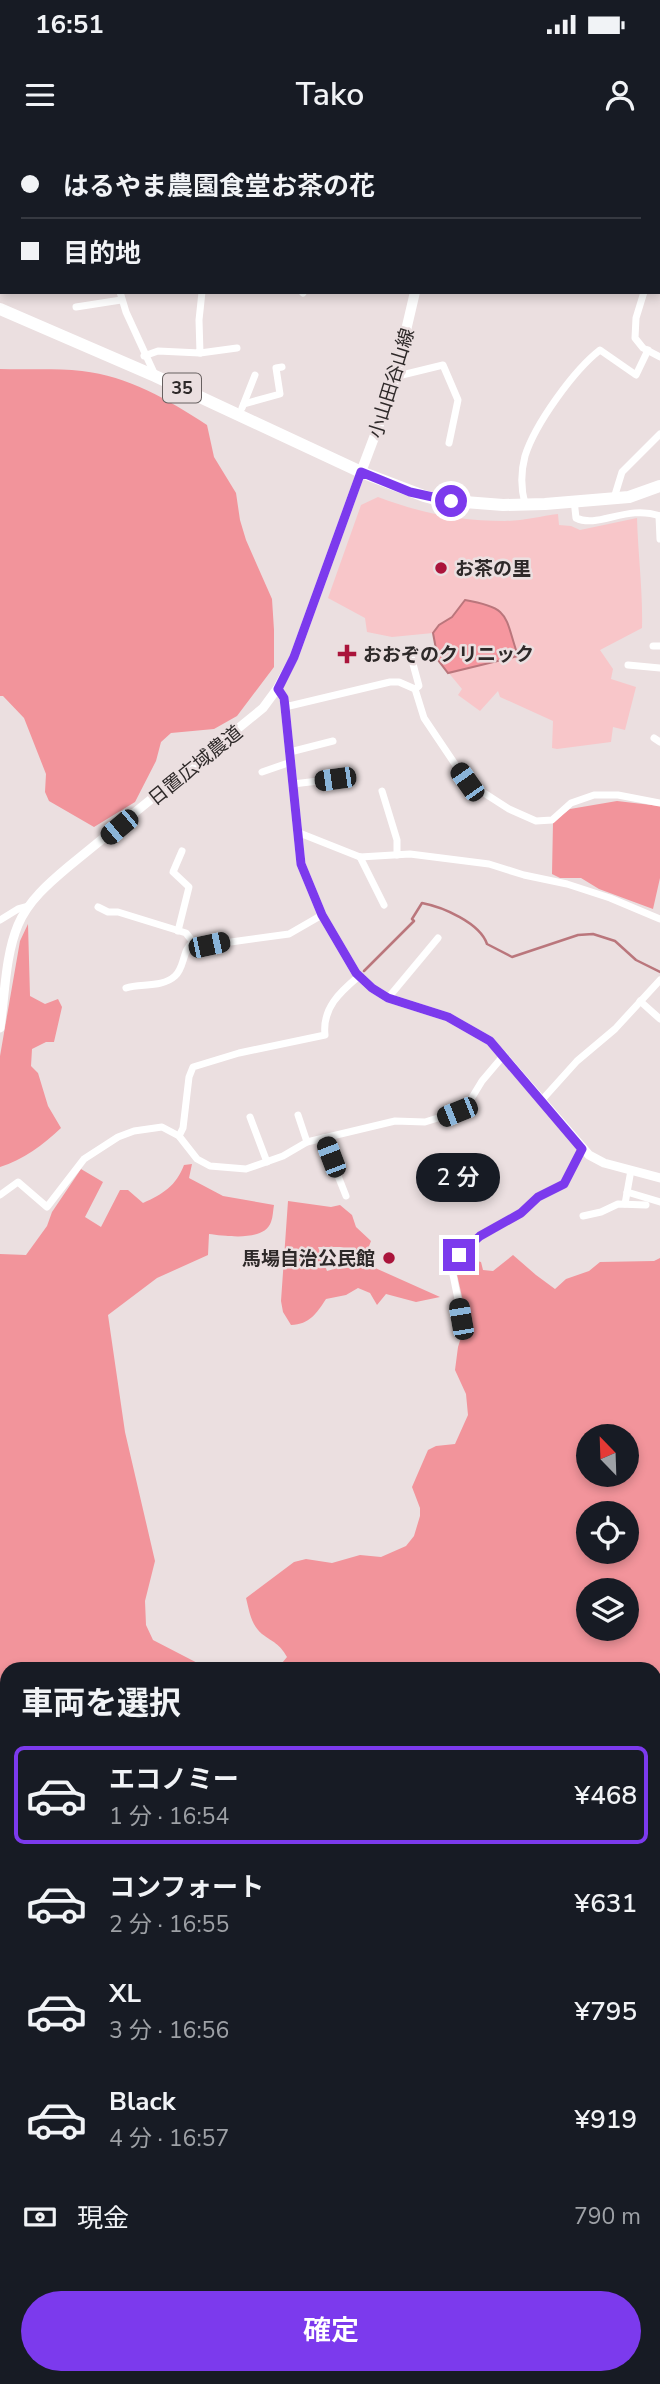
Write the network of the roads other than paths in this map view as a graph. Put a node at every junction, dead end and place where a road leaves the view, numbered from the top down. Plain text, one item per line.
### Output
1 (202, 294) edge
2 (415, 294) edge
3 (643, 294) edge
4 (121, 296) edge
5 (76, 307) dead end
6 (0, 309) edge
7 (237, 348) dead end
8 (648, 350) junction
9 (201, 353) junction
10 (144, 356) junction
11 (660, 357) edge
12 (282, 367) dead end
13 (397, 371) junction
14 (255, 375) dead end
15 (155, 376) junction
16 (242, 409) junction
17 (660, 434) edge
18 (449, 443) dead end
19 (361, 472) junction
20 (660, 486) edge
21 (614, 499) junction
22 (573, 500) junction
23 (525, 504) junction
24 (659, 516) edge
25 (660, 539) edge
26 (410, 653) dead end
27 (628, 665) dead end
28 (660, 668) edge
29 (278, 689) junction
30 (415, 689) junction
31 (285, 707) junction
32 (334, 741) dead end
33 (290, 757) junction
34 (262, 772) dead end
35 (335, 779) dead end
36 (293, 784) junction
37 (382, 791) dead end
38 (660, 803) edge
39 (298, 832) junction
40 (183, 851) dead end
41 (397, 855) junction
42 (360, 857) junction
43 (384, 905) dead end
44 (29, 906) junction
45 (98, 907) dead end
46 (322, 915) junction
47 (660, 919) edge
48 (0, 920) edge
49 (178, 931) junction
50 (438, 938) dead end
51 (193, 942) junction
52 (359, 976) junction
53 (659, 982) edge
54 (125, 988) dead end
55 (388, 998) junction
56 (640, 1001) junction
57 (660, 1018) edge
58 (0, 1028) edge
59 (504, 1055) junction
60 (541, 1101) junction
61 (298, 1115) dead end
62 (250, 1117) dead end
63 (179, 1136) junction
64 (323, 1138) junction
65 (307, 1142) junction
66 (582, 1149) junction
67 (267, 1162) junction
68 (631, 1170) junction
69 (660, 1178) edge
70 (627, 1192) junction
71 (0, 1195) edge
72 (346, 1196) dead end
73 (660, 1202) edge
74 (625, 1204) junction
75 (646, 1205) dead end
76 (583, 1216) dead end
77 (461, 1319) dead end

1 - 9 street
2 - 13 main road, 小山田谷山線
3 - 8 street
4 - 5 street
4 - 10 street
6 - 15 main road, 35
7 - 9 street
8 - 11 street
8 - 23 street
9 - 10 street
10 - 15 street
12 - 16 street
13 - 18 street
13 - 19 main road, 小山田谷山線
14 - 16 street
15 - 16 main road, 35
16 - 19 main road, 35
17 - 21 street
19 - 23 main road, 35
19 - 29 street, 日置広域農道
20 - 21 main road, 35
21 - 22 main road, 35
22 - 23 main road, 35
22 - 24 street
24 - 25 street
26 - 30 street
27 - 28 street
29 - 31 street
29 - 44 street, 日置広域農道
30 - 31 street
30 - 38 street
31 - 33 street
32 - 33 street
33 - 34 street
33 - 36 street
35 - 36 street
36 - 39 street
37 - 41 street
39 - 42 street
39 - 46 street
40 - 49 street
41 - 42 street
41 - 47 street
42 - 43 street
44 - 48 street
44 - 58 street, 日置広域農道
45 - 49 street
46 - 51 street
46 - 52 street
49 - 51 street
50 - 55 street
51 - 54 street
52 - 55 street
52 - 63 street
53 - 56 street
55 - 59 street
56 - 57 street
56 - 60 street
59 - 60 street
59 - 64 street
60 - 66 street
61 - 65 street
62 - 67 street
63 - 67 street
63 - 71 street
64 - 65 street
64 - 72 street
65 - 67 street
66 - 68 street
66 - 77 street
68 - 69 street
68 - 70 street
70 - 73 street
70 - 74 street
74 - 75 street
74 - 76 street

